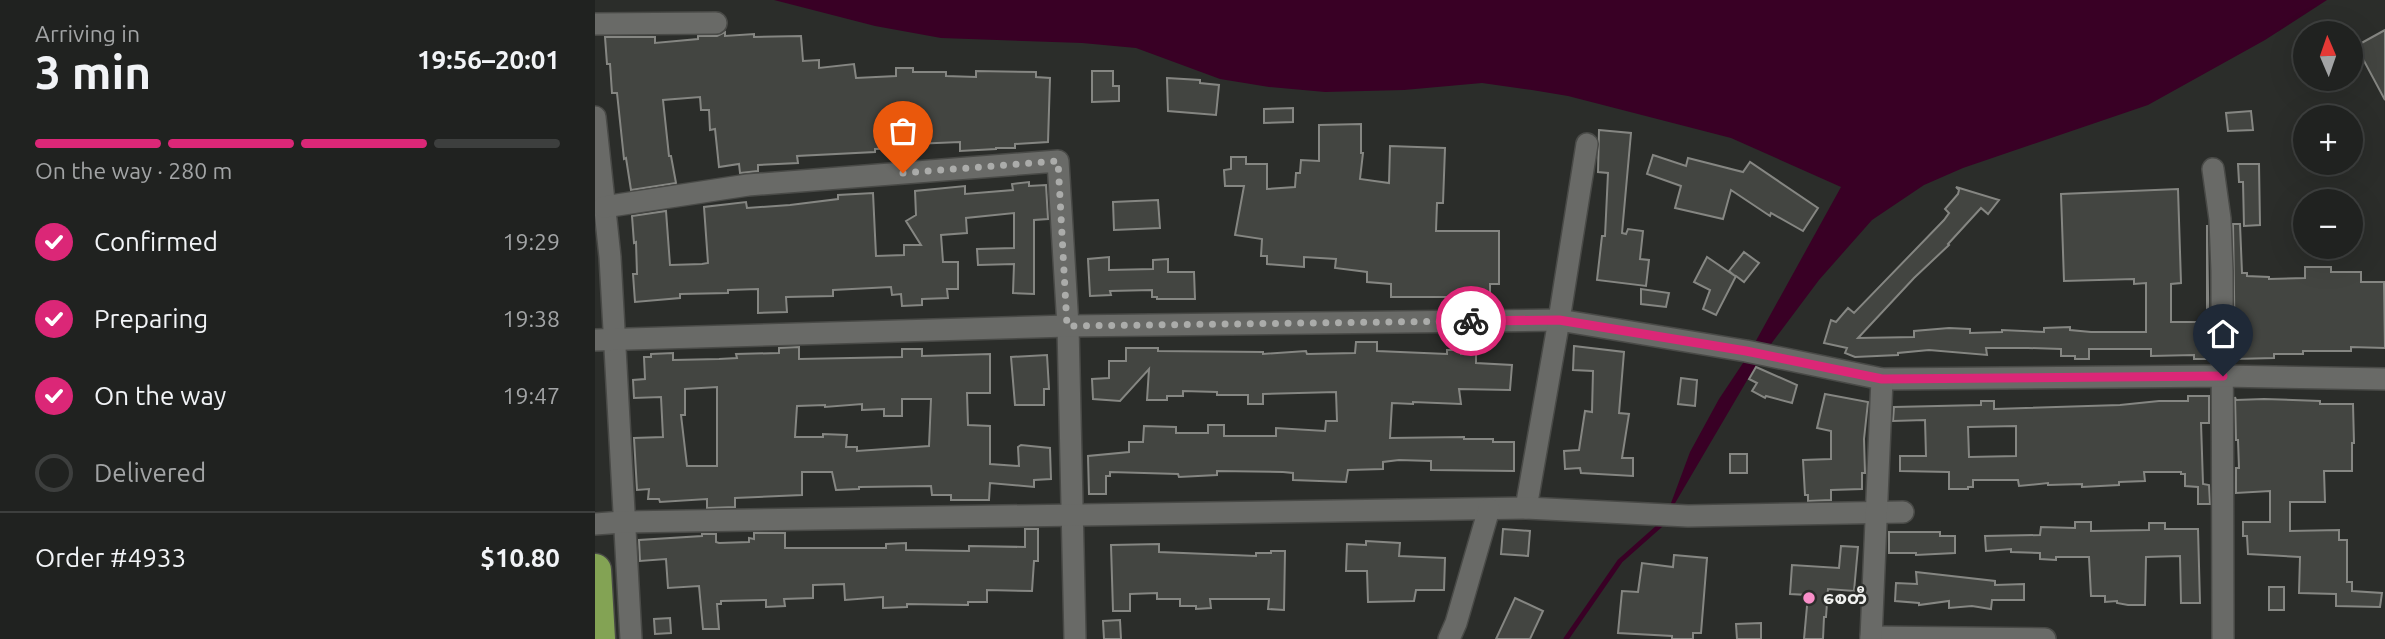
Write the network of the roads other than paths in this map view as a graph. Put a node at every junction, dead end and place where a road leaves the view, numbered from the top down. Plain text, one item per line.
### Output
1 (716, 23) dead end
2 (595, 24) edge
3 (595, 117) edge
4 (1587, 144) dead end
5 (2213, 169) dead end
6 (604, 207) junction
7 (1559, 320) junction
8 (1067, 326) junction
9 (605, 339) edge
10 (2223, 376) junction
11 (1882, 379) junction
12 (2385, 379) edge
13 (1526, 508) junction
14 (1489, 509) junction
15 (1903, 512) dead end
16 (1876, 513) junction
17 (1071, 514) junction
18 (624, 522) junction
19 (595, 524) edge
20 (595, 570) edge
21 (1871, 638) edge
22 (599, 639) edge
23 (631, 639) edge
24 (1075, 639) edge
25 (1449, 639) edge
26 (2045, 639) edge
27 (2223, 639) edge

1 - 2 street
3 - 6 street
4 - 7 street
5 - 10 street
6 - 8 street
6 - 9 street
7 - 8 street
7 - 11 street
7 - 13 street
8 - 9 street
8 - 17 street
9 - 18 street
10 - 11 street
10 - 12 street
10 - 27 street
11 - 16 street
13 - 14 street
13 - 16 street
14 - 17 street
14 - 25 street
15 - 16 street
16 - 21 street
17 - 18 street
17 - 24 street
18 - 19 street
18 - 23 street
20 - 22 highway
21 - 26 street

